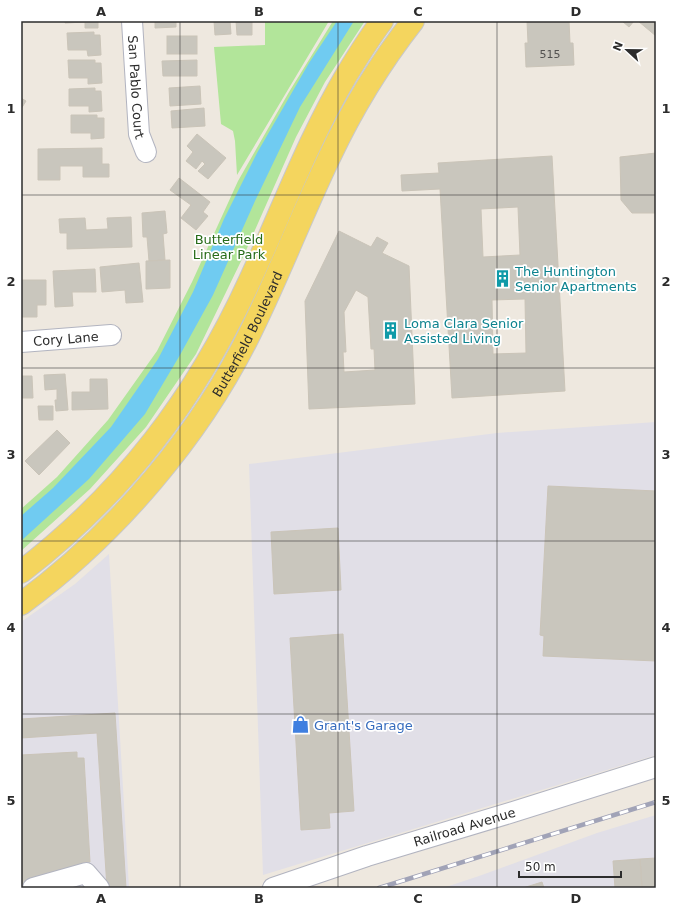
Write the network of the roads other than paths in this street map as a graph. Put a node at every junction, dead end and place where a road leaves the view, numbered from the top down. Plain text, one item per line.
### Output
1 (132, 21) edge
2 (382, 21) edge
3 (413, 21) edge
4 (146, 152) dead end
5 (111, 335) dead end
6 (21, 342) edge
7 (21, 572) edge
8 (21, 604) edge
9 (656, 767) edge
10 (32, 888) edge
11 (99, 888) edge
12 (273, 888) edge

1 - 4 street, San Pablo Court
2 - 7 main road, Butterfield Boulevard
3 - 8 main road, Butterfield Boulevard
5 - 6 street, Cory Lane
9 - 12 street, Railroad Avenue
10 - 11 street

